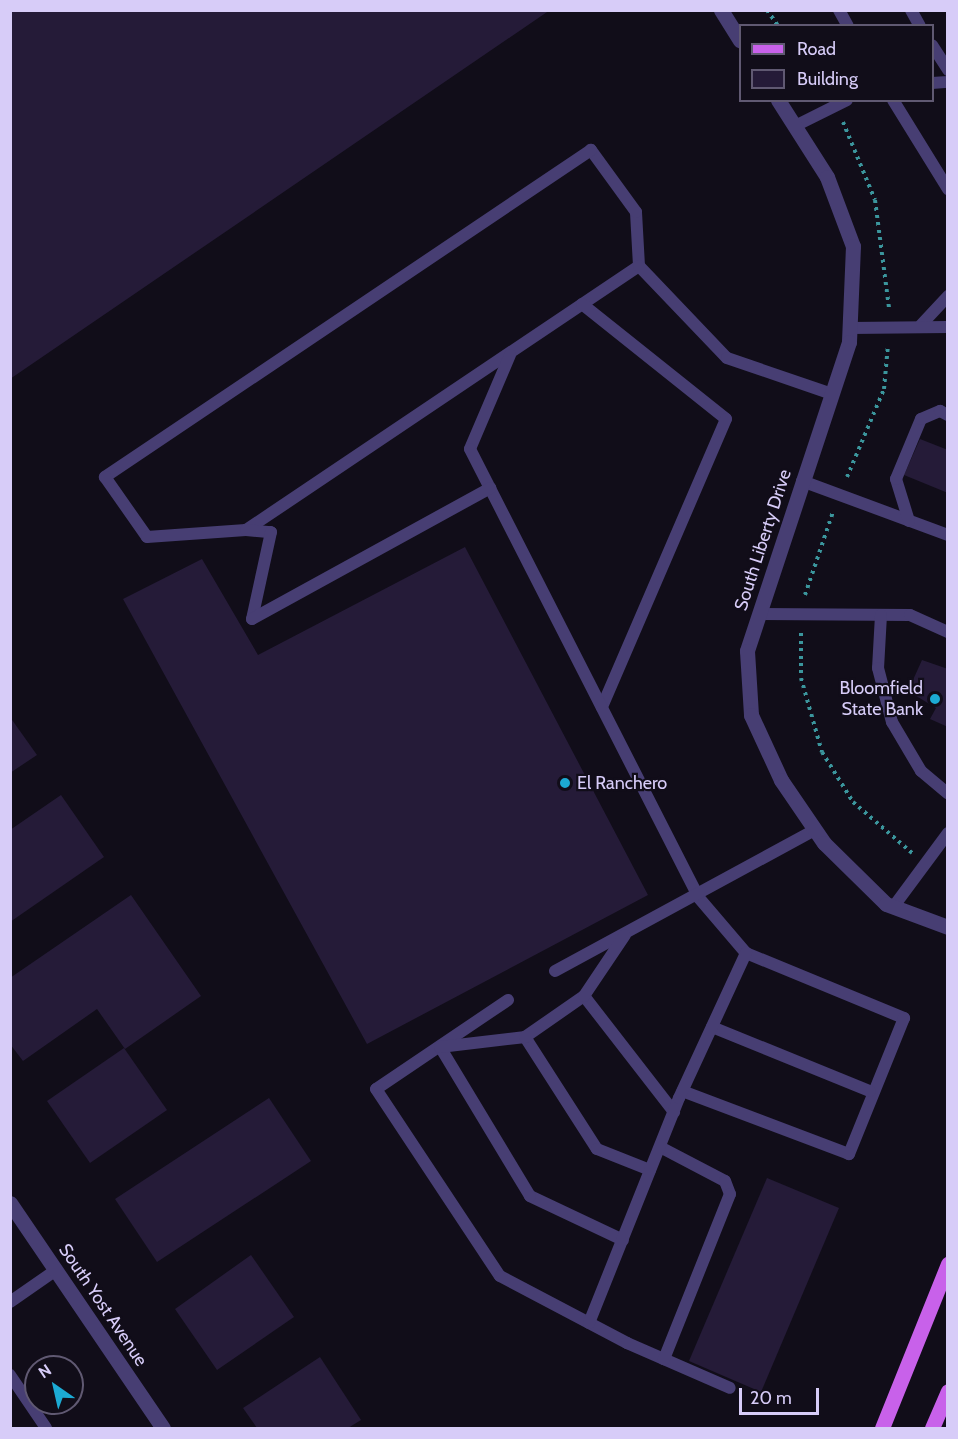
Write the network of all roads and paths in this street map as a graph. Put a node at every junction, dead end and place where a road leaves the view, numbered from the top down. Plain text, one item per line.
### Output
1 (721, 10) edge
2 (767, 10) edge
3 (838, 10) edge
4 (911, 10) edge
5 (777, 24) edge
6 (847, 24) edge
7 (919, 24) edge
8 (739, 38) edge
9 (934, 47) edge
10 (948, 70) edge
11 (779, 102) edge
12 (843, 102) edge
13 (894, 102) edge
14 (795, 126) junction
15 (948, 189) edge
16 (639, 266) junction
17 (948, 296) edge
18 (582, 304) junction
19 (921, 325) junction
20 (948, 327) edge
21 (850, 328) junction
22 (511, 353) junction
23 (832, 394) junction
24 (948, 414) edge
25 (802, 481) junction
26 (490, 488) junction
27 (909, 521) junction
28 (246, 530) junction
29 (948, 535) edge
30 (759, 614) junction
31 (881, 615) junction
32 (948, 632) edge
33 (602, 707) junction
34 (948, 794) edge
35 (815, 830) junction
36 (948, 833) edge
37 (699, 897) junction
38 (894, 906) junction
39 (948, 927) edge
40 (625, 935) junction
41 (747, 953) junction
42 (555, 971) dead end
43 (584, 996) junction
44 (508, 1000) dead end
45 (712, 1027) junction
46 (525, 1037) junction
47 (440, 1047) junction
48 (682, 1091) junction
49 (870, 1092) junction
50 (674, 1112) junction
51 (660, 1147) junction
52 (650, 1170) junction
53 (10, 1203) edge
54 (622, 1240) junction
55 (948, 1264) edge
56 (56, 1270) junction
57 (10, 1302) edge
58 (589, 1323) junction
59 (664, 1359) junction
60 (10, 1375) edge
61 (730, 1388) dead end
62 (948, 1391) edge
63 (948, 1414) edge
64 (933, 1427) edge
65 (46, 1428) edge
66 (163, 1428) edge
67 (882, 1428) edge

1 - 8 street
2 - 5 path
3 - 6 lane
4 - 7 lane
9 - 10 lane
11 - 14 street, South Liberty Drive
12 - 14 lane
13 - 15 lane
14 - 21 street, South Liberty Drive
16 - 18 lane
16 - 23 lane
16 - 28 lane
17 - 19 lane
18 - 22 lane
18 - 33 lane
19 - 20 lane
19 - 21 lane
21 - 23 street, South Liberty Drive
22 - 26 lane
22 - 28 lane
23 - 25 street, South Liberty Drive
24 - 27 lane
25 - 27 lane
25 - 30 street, South Liberty Drive
26 - 28 lane
26 - 33 lane
27 - 29 lane
30 - 31 lane
30 - 35 street, South Liberty Drive
31 - 32 lane
31 - 34 lane
33 - 37 lane
35 - 37 lane
35 - 38 street, South Liberty Drive
36 - 38 lane
37 - 40 lane
37 - 41 lane
38 - 39 street, South Liberty Drive
40 - 42 lane
40 - 43 lane
41 - 45 lane
41 - 49 lane
43 - 46 lane
43 - 50 lane
44 - 47 lane
45 - 48 lane
45 - 49 lane
46 - 47 lane
46 - 52 lane
47 - 54 lane
47 - 58 lane
48 - 49 lane
48 - 50 lane
50 - 51 lane
51 - 52 lane
51 - 59 lane
52 - 54 lane
53 - 56 street, South Yost Avenue
54 - 58 lane
55 - 67 main road
56 - 57 lane
56 - 66 street, South Yost Avenue
58 - 59 lane
59 - 61 lane
60 - 65 lane
62 - 64 main road
63 - 64 lane

